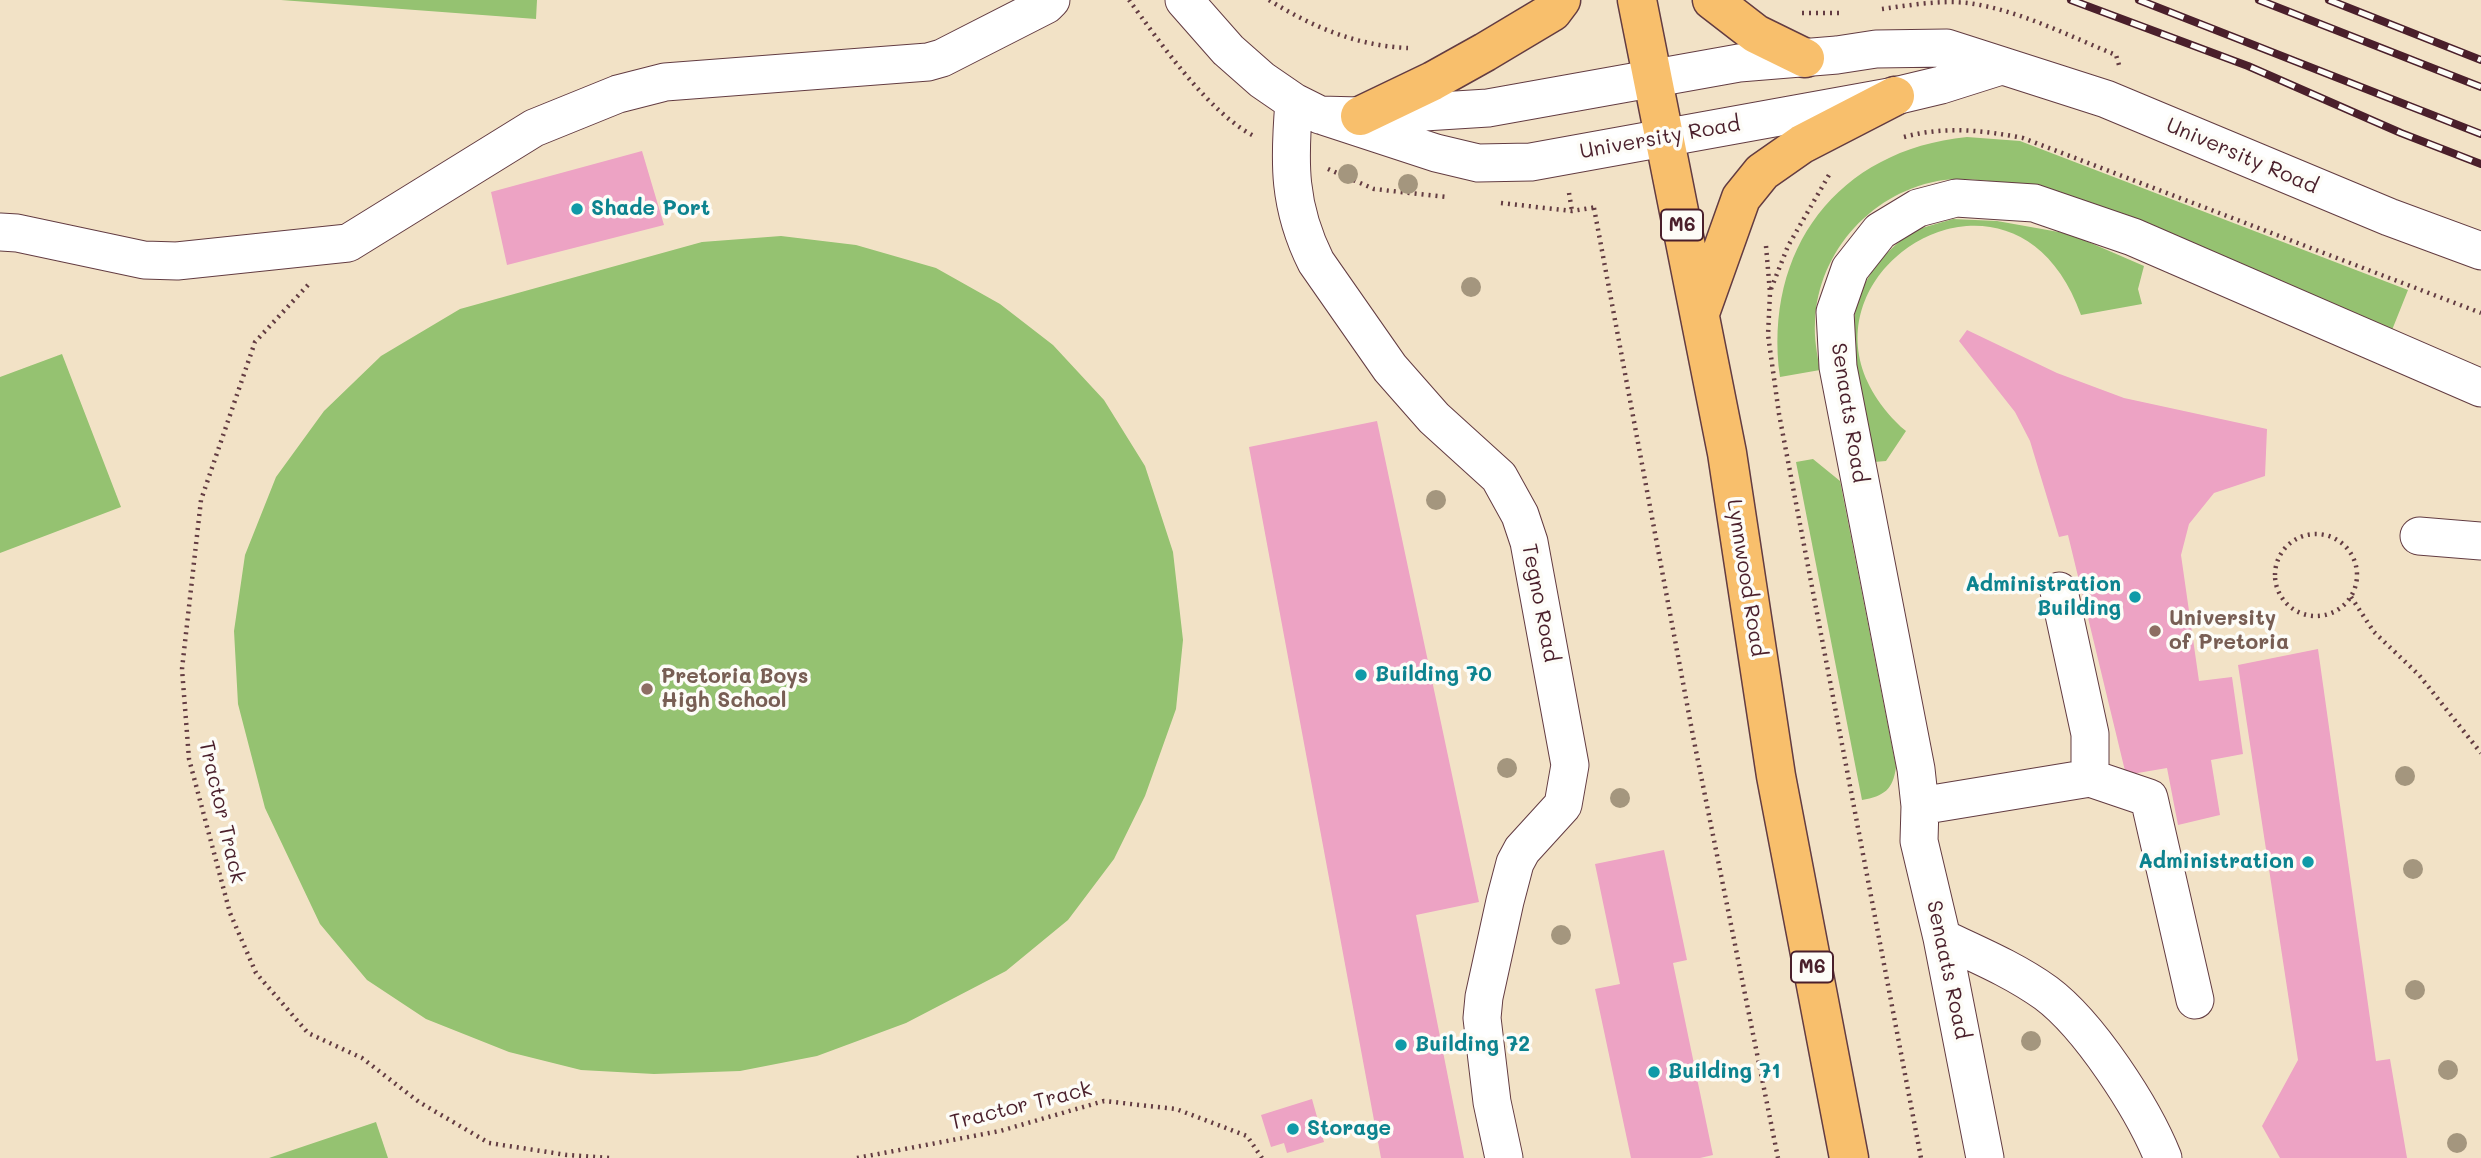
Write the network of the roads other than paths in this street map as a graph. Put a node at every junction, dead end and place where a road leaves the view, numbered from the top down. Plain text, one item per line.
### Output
1 (1051, 0) edge
2 (1184, 0) edge
3 (1561, 0) edge
4 (1637, 0) edge
5 (1712, 0) edge
6 (1805, 58) junction
7 (2001, 66) junction
8 (1655, 80) junction
9 (1895, 96) junction
10 (1307, 108) junction
11 (1360, 116) junction
12 (1664, 138) junction
13 (0, 232) edge
14 (2481, 251) edge
15 (1699, 313) junction
16 (2481, 388) edge
17 (2419, 536) dead end
18 (2481, 541) edge
19 (2059, 591) dead end
20 (2090, 778) junction
21 (1920, 806) junction
22 (1942, 937) junction
23 (2195, 1000) dead end
24 (1504, 1158) edge
25 (1849, 1158) edge
26 (1985, 1158) edge
27 (2162, 1158) edge

1 - 13 street
2 - 10 street, University Road
3 - 11 main road
4 - 8 main road, Lynnwood Road / M6
5 - 6 main road
6 - 7 street, University Road
6 - 8 street, University Road
7 - 9 street, University Road
7 - 14 street, University Road
8 - 11 street, University Road
8 - 12 main road, Lynnwood Road / M6
9 - 12 street, University Road
9 - 15 main road
10 - 11 street, University Road
10 - 12 street, University Road
10 - 24 street, Tegno Road
12 - 15 main road, Lynnwood Road / M6
15 - 25 main road, Lynnwood Road / M6
16 - 21 street, Senaats Road
17 - 18 street
19 - 20 street
20 - 21 street
20 - 23 street
21 - 22 street, Senaats Road
22 - 26 street, Senaats Road
22 - 27 street

